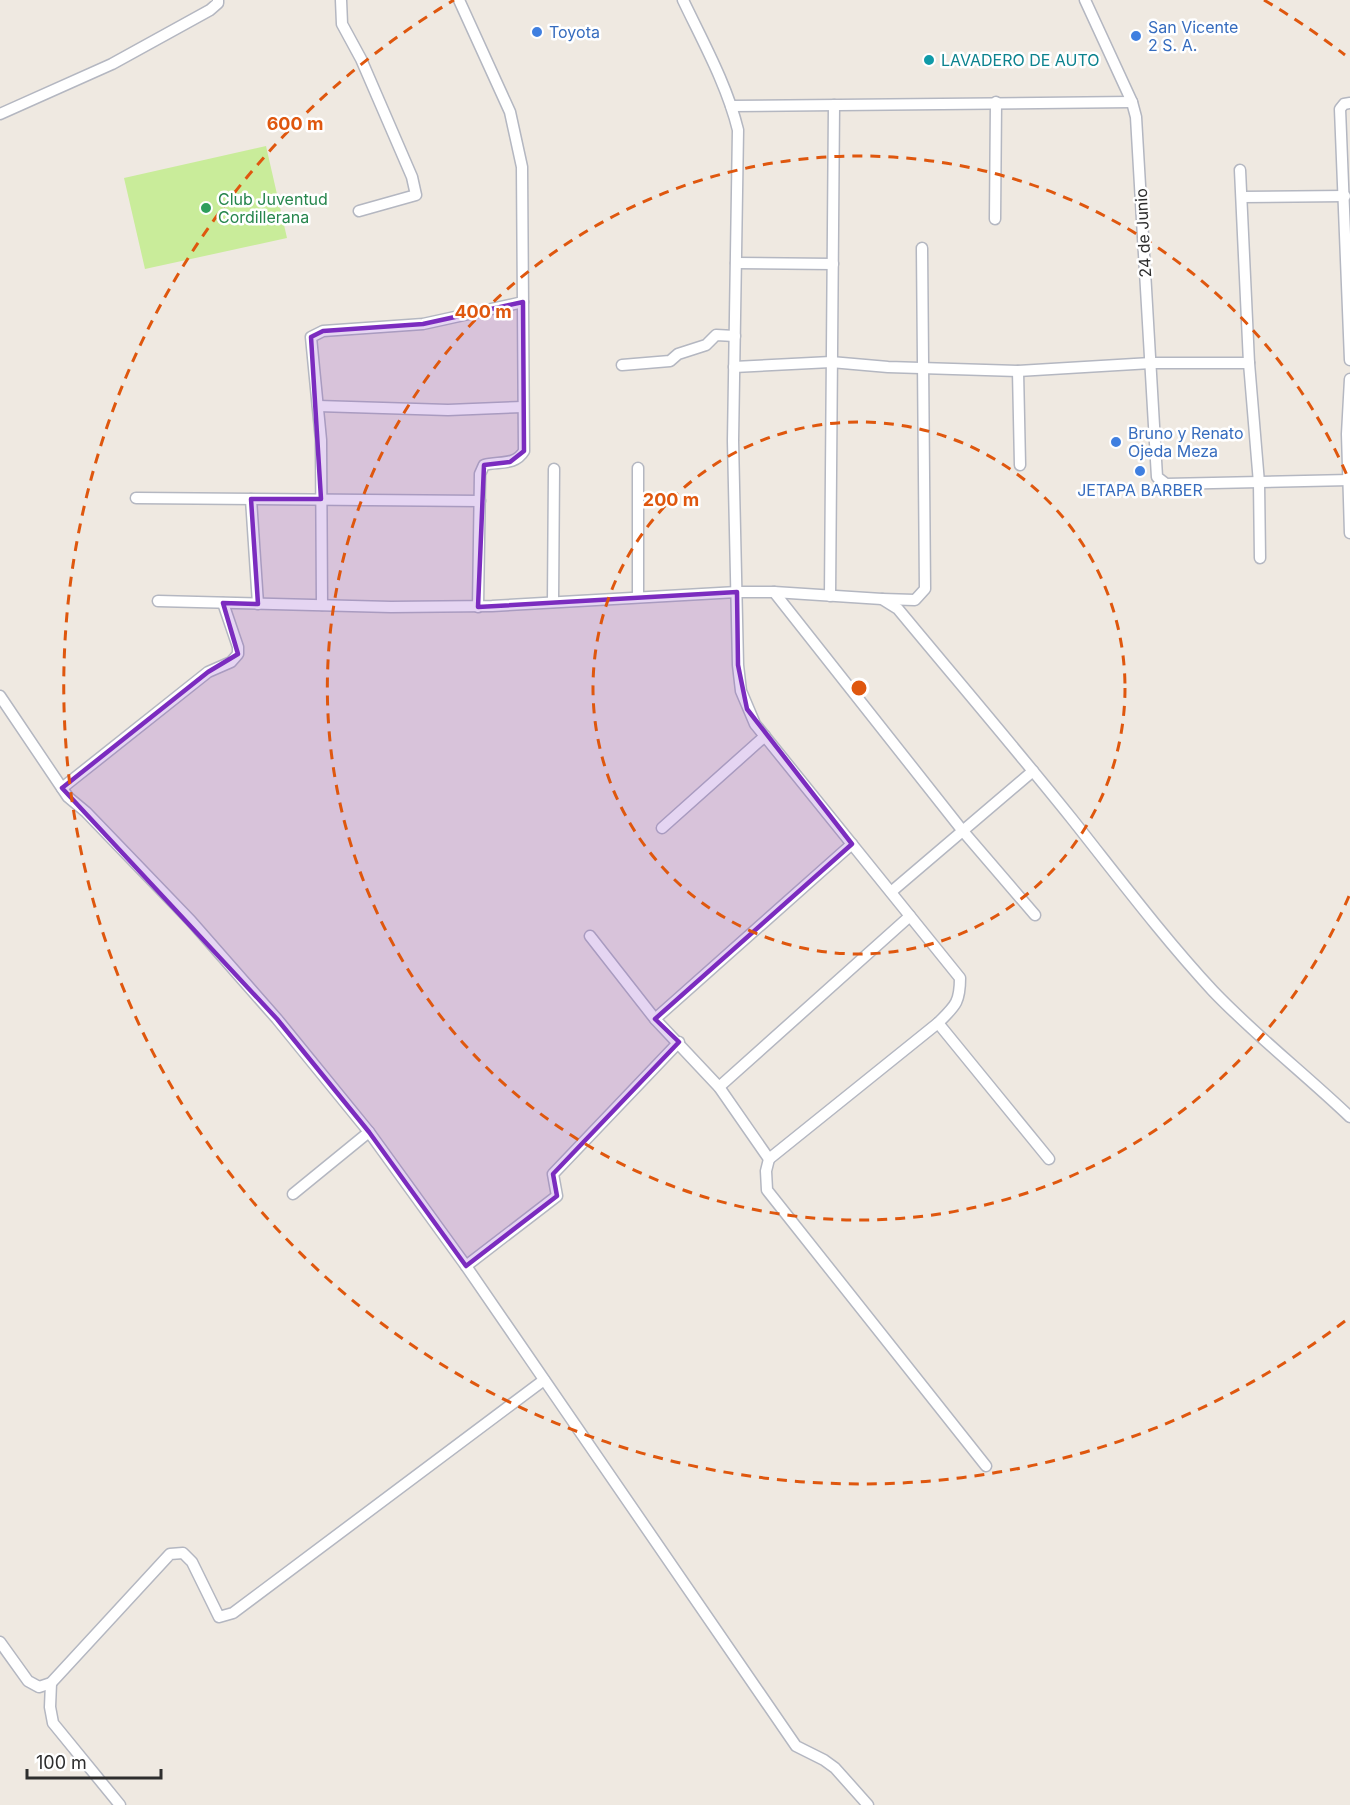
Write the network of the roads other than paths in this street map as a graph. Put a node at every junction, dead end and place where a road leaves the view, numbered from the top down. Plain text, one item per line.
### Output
1 (219, 0) edge
2 (341, 0) edge
3 (459, 0) edge
4 (684, 0) edge
5 (1085, 0) edge
6 (996, 102) junction
7 (1132, 102) junction
8 (1350, 103) edge
9 (834, 105) junction
10 (731, 106) junction
11 (0, 114) edge
12 (1240, 171) dead end
13 (1345, 196) junction
14 (1242, 197) junction
15 (359, 211) dead end
16 (995, 219) dead end
17 (922, 248) dead end
18 (736, 263) junction
19 (833, 264) junction
20 (523, 302) junction
21 (735, 336) junction
22 (1350, 360) edge
23 (832, 362) junction
24 (1151, 363) junction
25 (1249, 363) junction
26 (622, 366) dead end
27 (734, 367) junction
28 (923, 369) junction
29 (1018, 371) junction
30 (1350, 379) edge
31 (318, 406) junction
32 (523, 407) junction
33 (1020, 465) dead end
34 (638, 468) dead end
35 (554, 469) dead end
36 (1349, 480) edge
37 (1259, 483) junction
38 (136, 498) dead end
39 (251, 499) junction
40 (321, 499) junction
41 (480, 501) junction
42 (1350, 533) edge
43 (1260, 558) dead end
44 (737, 592) junction
45 (774, 592) junction
46 (830, 596) junction
47 (638, 597) junction
48 (882, 599) junction
49 (158, 601) dead end
50 (553, 602) junction
51 (223, 603) junction
52 (258, 604) junction
53 (322, 605) junction
54 (478, 606) junction
55 (0, 696) edge
56 (765, 736) junction
57 (1033, 771) junction
58 (62, 788) junction
59 (662, 828) dead end
60 (962, 830) junction
61 (852, 844) junction
62 (891, 892) junction
63 (1035, 915) dead end
64 (910, 916) junction
65 (590, 936) dead end
66 (655, 1019) junction
67 (938, 1023) junction
68 (679, 1042) junction
69 (719, 1088) junction
70 (1350, 1117) edge
71 (369, 1132) junction
72 (769, 1159) junction
73 (1049, 1159) dead end
74 (293, 1194) dead end
75 (466, 1266) junction
76 (544, 1380) junction
77 (986, 1466) dead end
78 (0, 1642) edge
79 (51, 1683) junction
80 (120, 1805) edge
81 (868, 1805) edge

1 - 11 street
2 - 15 street
3 - 20 street
4 - 10 street
5 - 7 street, 24 de Junio
6 - 7 street
6 - 9 street
6 - 16 street
7 - 24 street, 24 de Junio
8 - 13 street
9 - 10 street
9 - 19 street
10 - 18 street
12 - 14 street
13 - 14 street
13 - 22 street
14 - 25 street
17 - 28 street
18 - 19 street
18 - 21 street
19 - 23 street
20 - 31 street
20 - 32 street
21 - 26 street
21 - 27 street
23 - 27 street
23 - 28 street
23 - 46 street
24 - 25 street
24 - 29 street
24 - 37 street, 24 de Junio
25 - 37 street
27 - 44 street
28 - 29 street
28 - 48 street
29 - 33 street
30 - 36 street
31 - 32 street
31 - 40 street
32 - 41 street
34 - 47 street
35 - 50 street
36 - 37 street
36 - 42 street
37 - 43 street
38 - 39 street
39 - 40 street
39 - 52 street
40 - 41 street
40 - 53 street
41 - 54 street
44 - 45 street
44 - 47 street
44 - 56 street
45 - 46 street
45 - 60 street
46 - 48 street
47 - 50 street
48 - 57 street
49 - 51 street
50 - 54 street
51 - 52 street
51 - 58 street
52 - 53 street
53 - 54 street
55 - 58 street
56 - 59 street
56 - 61 street
57 - 60 street
57 - 70 street
58 - 71 street
60 - 62 street
60 - 63 street
61 - 62 street
61 - 66 street
62 - 64 street
64 - 67 street
64 - 69 street
65 - 66 street
66 - 68 street
67 - 72 street
67 - 73 street
68 - 69 street
68 - 75 street
69 - 72 street
71 - 74 street
71 - 75 street
72 - 77 street
75 - 76 street
76 - 79 street
76 - 81 street
78 - 79 street
79 - 80 street

